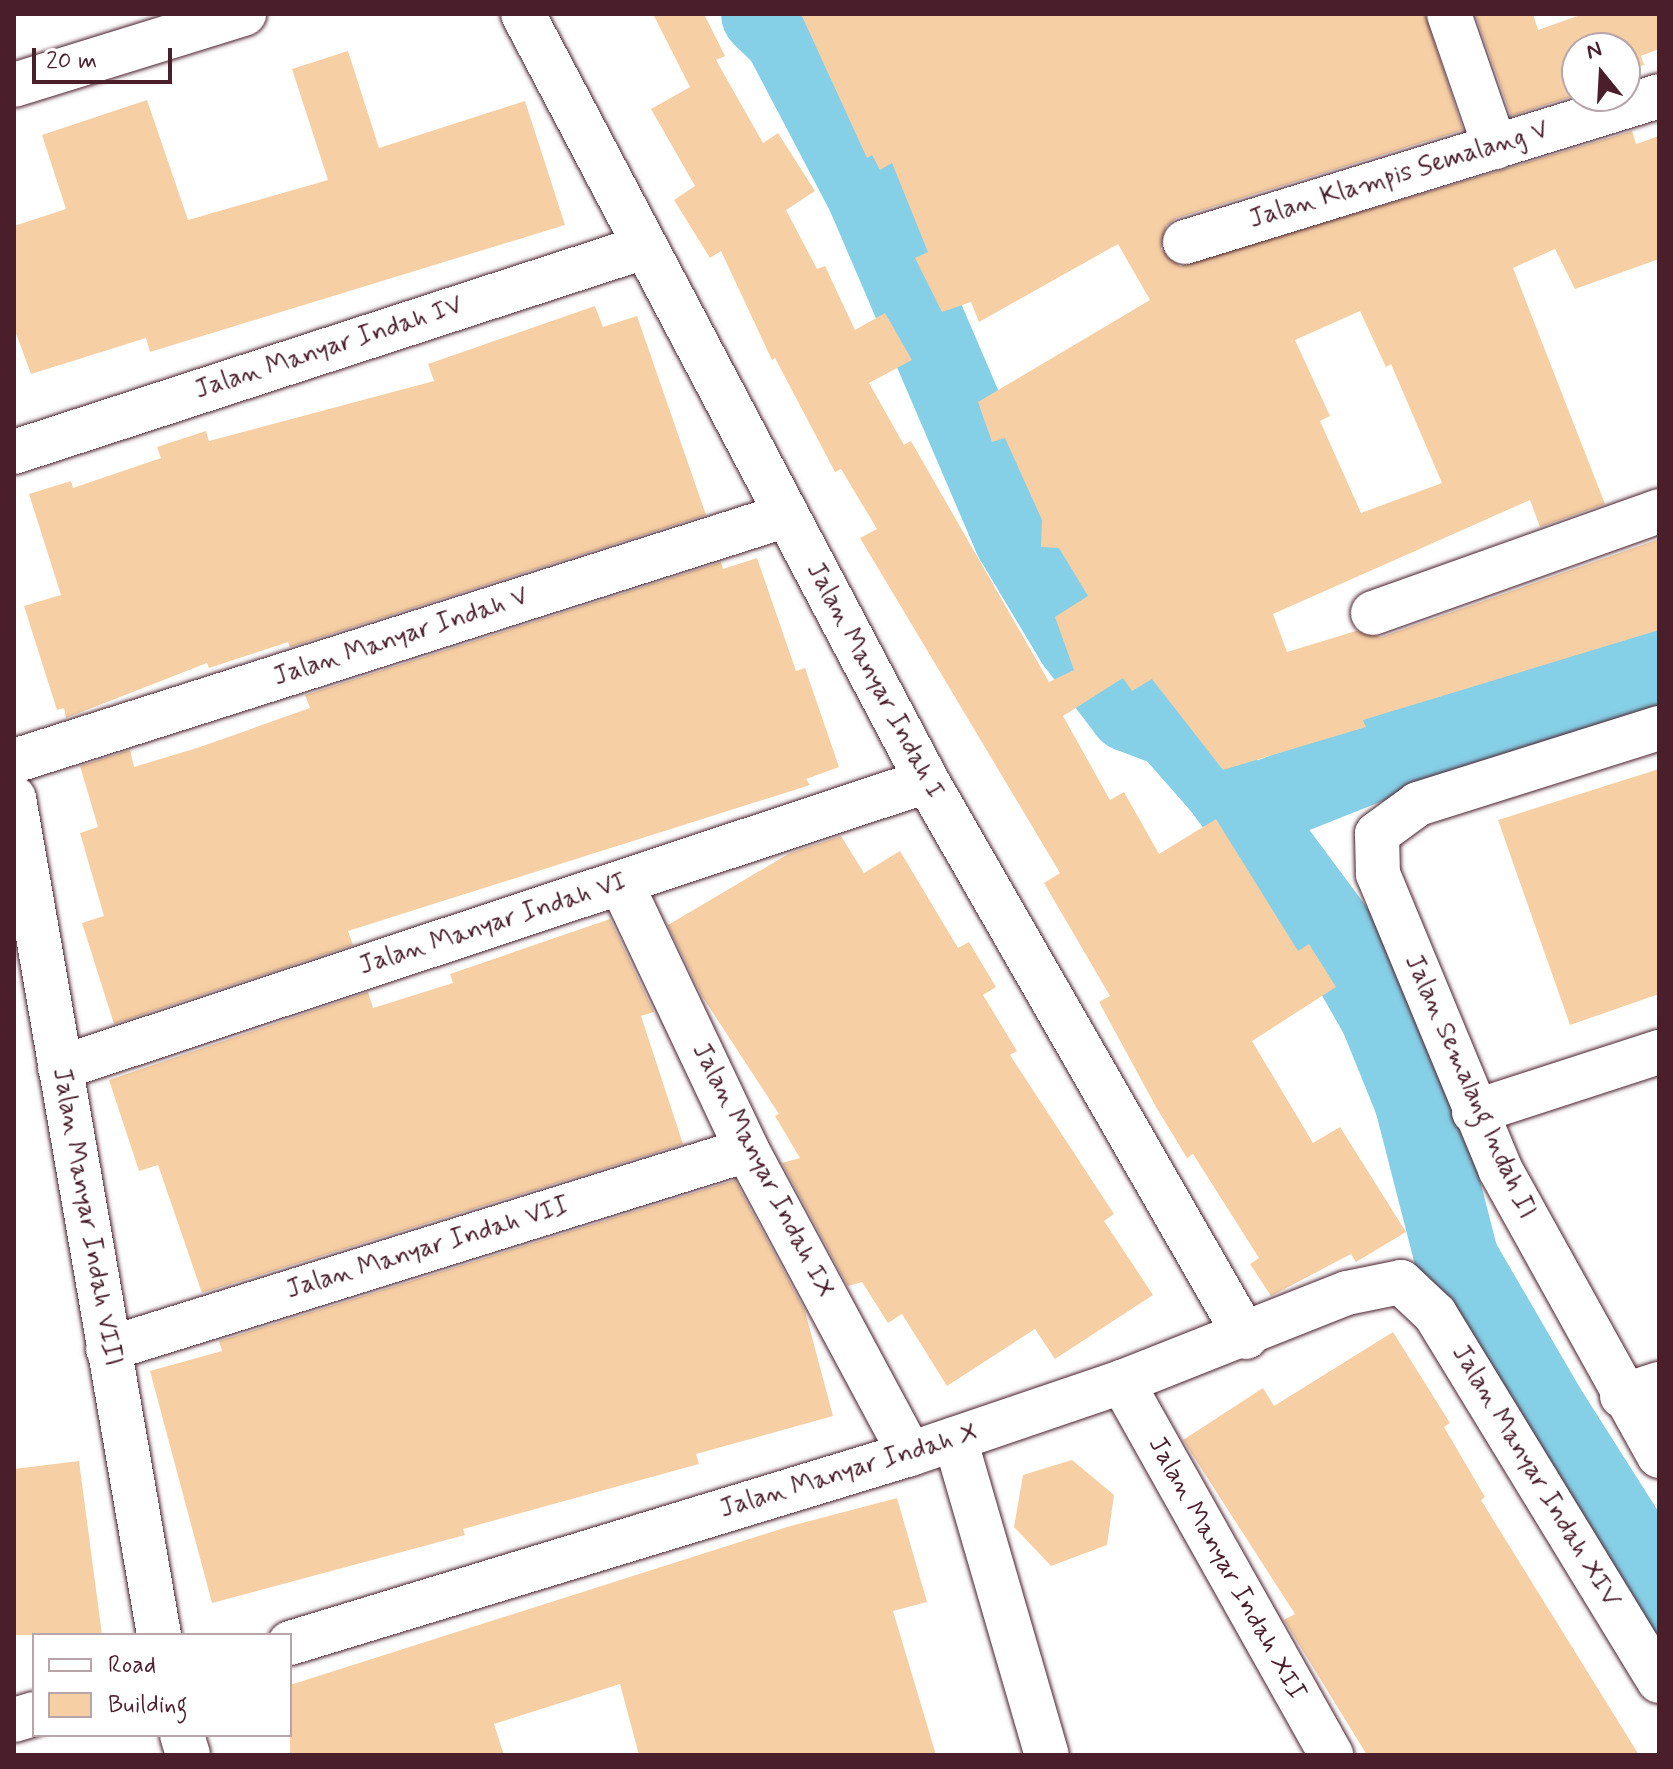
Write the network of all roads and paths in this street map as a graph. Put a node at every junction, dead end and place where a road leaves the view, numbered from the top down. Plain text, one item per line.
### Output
1 (244, 14) edge
2 (523, 14) edge
3 (1449, 14) edge
4 (14, 85) edge
5 (1659, 96) edge
6 (1495, 147) junction
7 (1185, 242) dead end
8 (644, 247) junction
9 (14, 452) edge
10 (1659, 511) edge
11 (787, 515) junction
12 (1373, 613) dead end
13 (1659, 728) edge
14 (14, 761) edge
15 (927, 781) junction
16 (14, 798) edge
17 (621, 883) junction
18 (1659, 1052) edge
19 (60, 1068) junction
20 (1474, 1112) junction
21 (747, 1150) junction
22 (1401, 1282) joint
23 (1246, 1337) junction
24 (108, 1349) junction
25 (1122, 1382) junction
26 (1640, 1390) edge
27 (955, 1439) junction
28 (910, 1454) junction
29 (1659, 1456) edge
30 (159, 1633) edge
31 (292, 1642) edge
32 (1659, 1681) edge
33 (1047, 1755) edge
34 (1331, 1755) edge

1 - 4 street
2 - 8 street, Jalan Manyar Indah I
3 - 6 street
5 - 6 street, Jalan Klampis Semalang V
6 - 7 street, Jalan Klampis Semalang V
8 - 9 street, Jalan Manyar Indah IV
8 - 11 street, Jalan Manyar Indah I
10 - 12 street
11 - 14 street, Jalan Manyar Indah V
11 - 15 street, Jalan Manyar Indah I
13 - 20 street, Jalan Semalang Indah II
15 - 17 street, Jalan Manyar Indah VI
15 - 23 street, Jalan Manyar Indah I
16 - 19 street, Jalan Manyar Indah VIII
17 - 19 street, Jalan Manyar Indah VI
17 - 21 street, Jalan Manyar Indah IX
18 - 20 street
19 - 24 street, Jalan Manyar Indah VIII
20 - 26 street, Jalan Semalang Indah II
21 - 24 street, Jalan Manyar Indah VII
21 - 28 street, Jalan Manyar Indah IX
22 - 23 street, Jalan Manyar Indah X
22 - 32 street, Jalan Manyar Indah XIV
23 - 25 street, Jalan Manyar Indah X
24 - 30 street, Jalan Manyar Indah VIII
25 - 27 street, Jalan Manyar Indah X
25 - 34 street, Jalan Manyar Indah XII
26 - 29 street, Jalan Semalang Indah II
27 - 28 street, Jalan Manyar Indah X
27 - 33 street
28 - 31 street, Jalan Manyar Indah X

